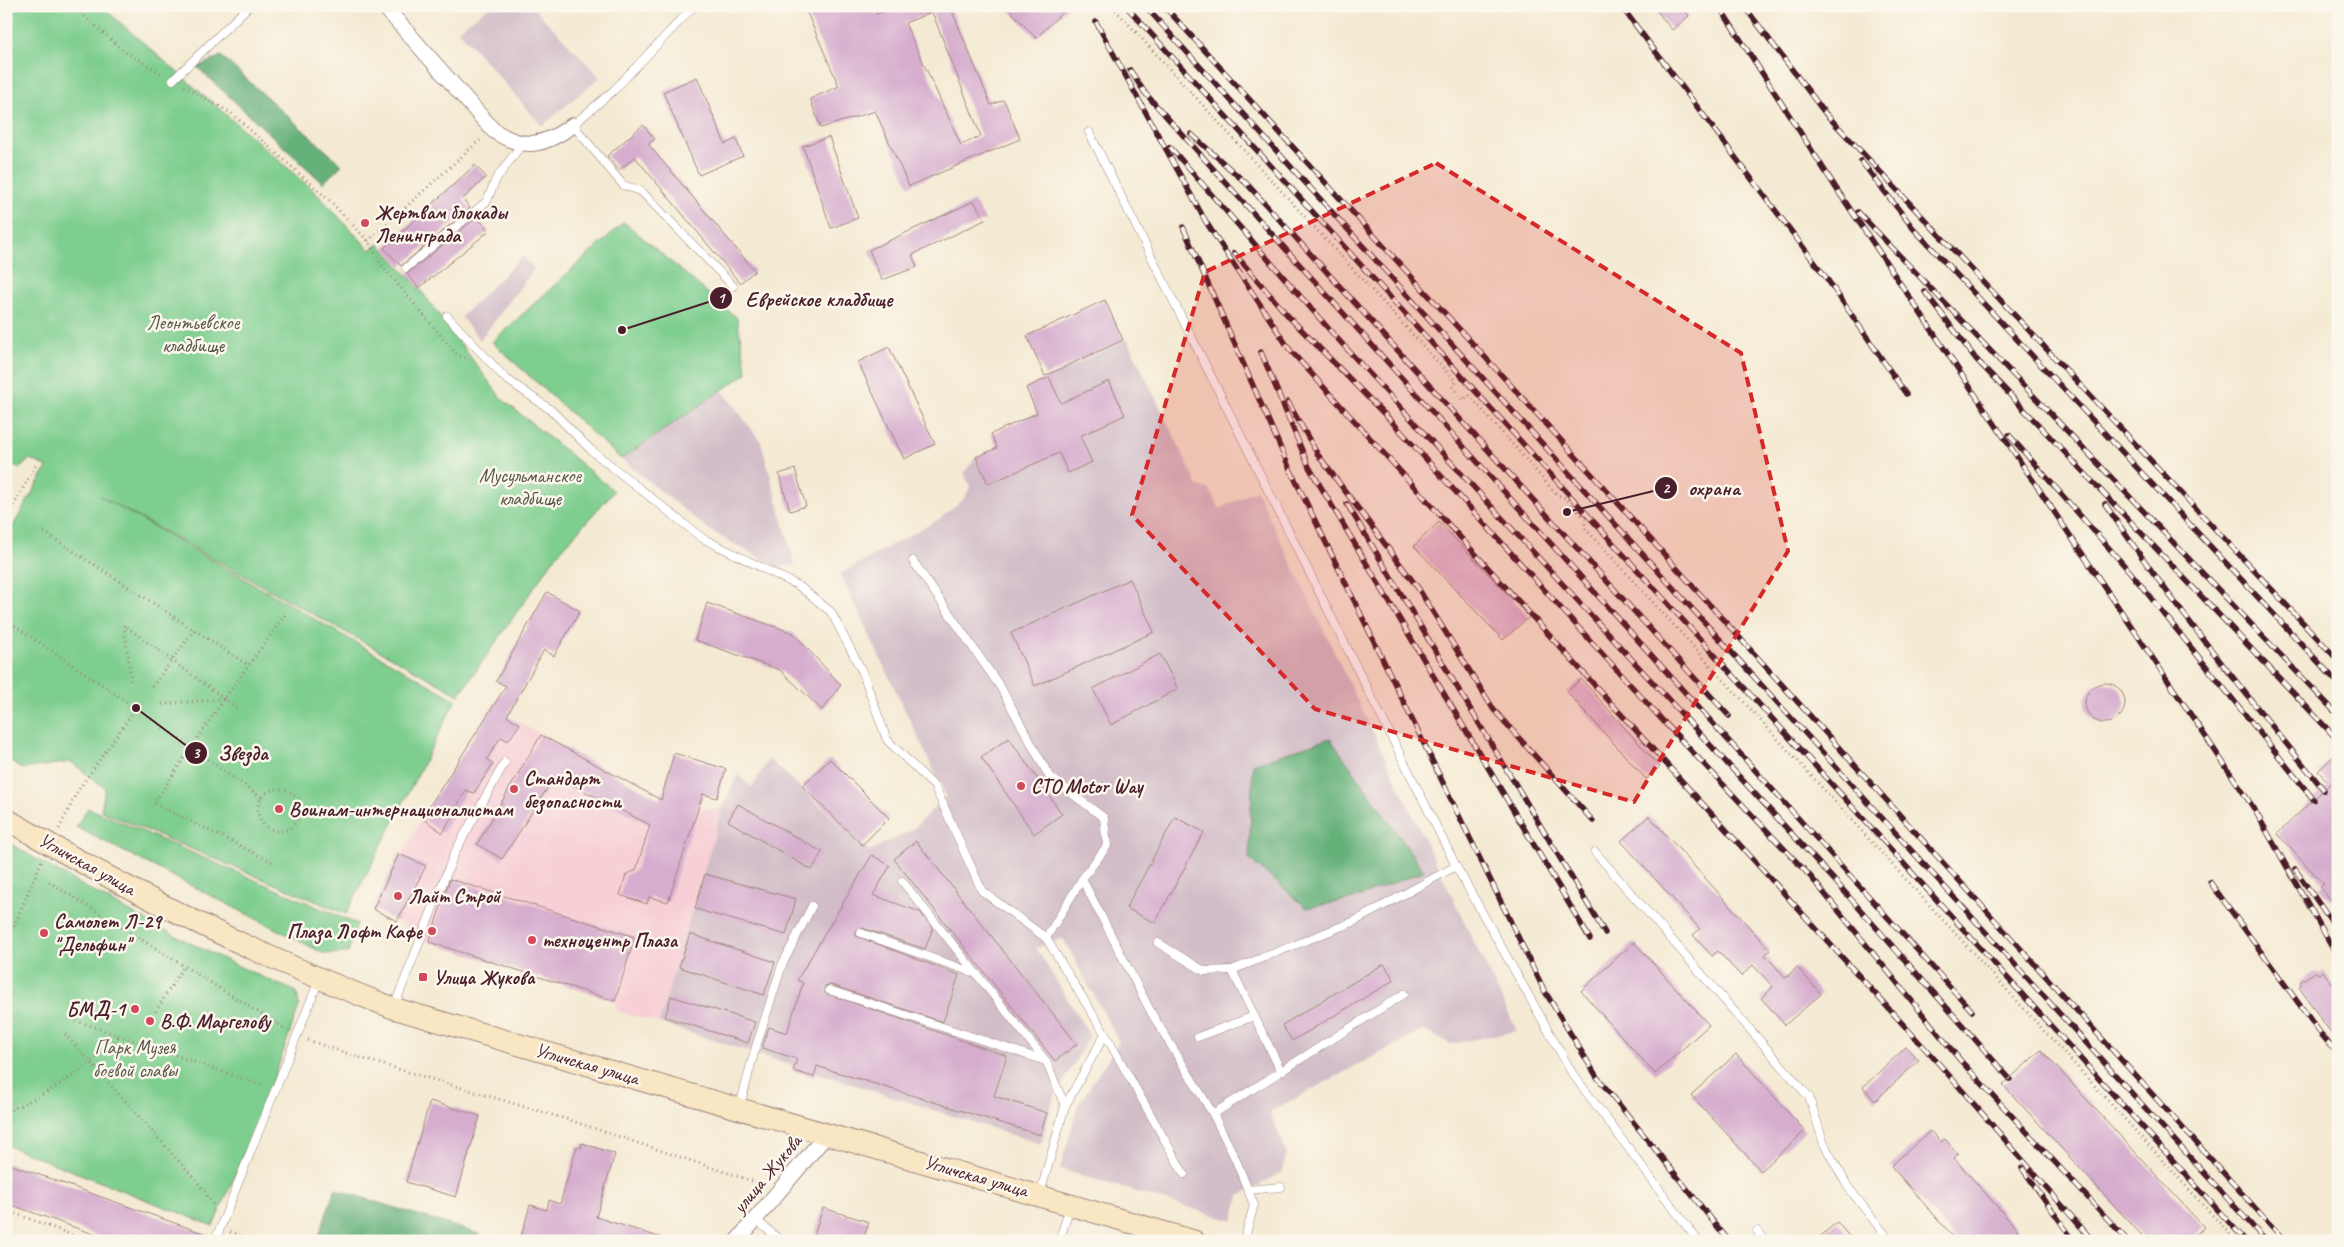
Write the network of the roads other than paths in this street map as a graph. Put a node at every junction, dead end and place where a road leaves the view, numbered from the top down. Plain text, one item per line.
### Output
1 (250, 6) edge
2 (384, 6) edge
3 (694, 6) edge
4 (173, 80) road end
5 (573, 125) junction
6 (1089, 132) dead end
7 (522, 144) junction
8 (406, 268) dead end
9 (733, 286) dead end
10 (447, 316) dead end
11 (914, 561) dead end
12 (505, 762) dead end
13 (6, 819) edge
14 (1595, 852) dead end
15 (1456, 866) junction
16 (1082, 879) junction
17 (902, 881) dead end
18 (812, 906) dead end
19 (861, 934) dead end
20 (1046, 938) junction
21 (1158, 944) dead end
22 (1232, 970) junction
23 (977, 974) junction
24 (319, 980) junction
25 (829, 990) dead end
26 (1404, 994) dead end
27 (393, 1008) junction
28 (1254, 1016) junction
29 (1104, 1034) junction
30 (1198, 1037) dead end
31 (1046, 1061) junction
32 (1281, 1071) junction
33 (1065, 1106) junction
34 (739, 1108) junction
35 (1213, 1114) junction
36 (827, 1134) junction
37 (1184, 1174) dead end
38 (1281, 1187) dead end
39 (1248, 1190) junction
40 (1040, 1194) junction
41 (1071, 1204) junction
42 (756, 1219) junction
43 (1757, 1232) dead end
44 (215, 1241) edge
45 (737, 1241) edge
46 (781, 1241) edge
47 (1059, 1241) edge
48 (1194, 1241) edge
49 (1244, 1241) edge
50 (1698, 1241) edge
51 (1766, 1241) edge
52 (1890, 1241) edge

1 - 4 lane
2 - 7 street
3 - 5 lane
5 - 7 street
5 - 9 lane
6 - 15 lane
7 - 8 lane
10 - 20 lane
11 - 16 lane
12 - 27 lane
13 - 24 main road, Угличская улица
14 - 52 lane
15 - 22 lane
15 - 50 lane
16 - 20 lane
16 - 35 lane
17 - 23 lane
18 - 34 lane
19 - 23 lane
20 - 29 lane
21 - 22 lane
22 - 28 lane
23 - 31 lane
24 - 27 main road, Угличская улица
24 - 44 lane
25 - 31 lane
26 - 32 lane
27 - 34 main road, Угличская улица
28 - 30 lane
28 - 32 lane
29 - 33 lane
29 - 37 lane
31 - 33 lane
32 - 35 lane
33 - 40 lane
34 - 36 main road, Угличская улица
35 - 39 lane
36 - 40 main road, Угличская улица
36 - 42 street, улица Жукова
38 - 39 lane
39 - 49 lane
40 - 41 main road, Угличская улица
41 - 47 lane
41 - 48 main road, Угличская улица
42 - 45 street, улица Жукова
42 - 46 lane
43 - 51 lane

